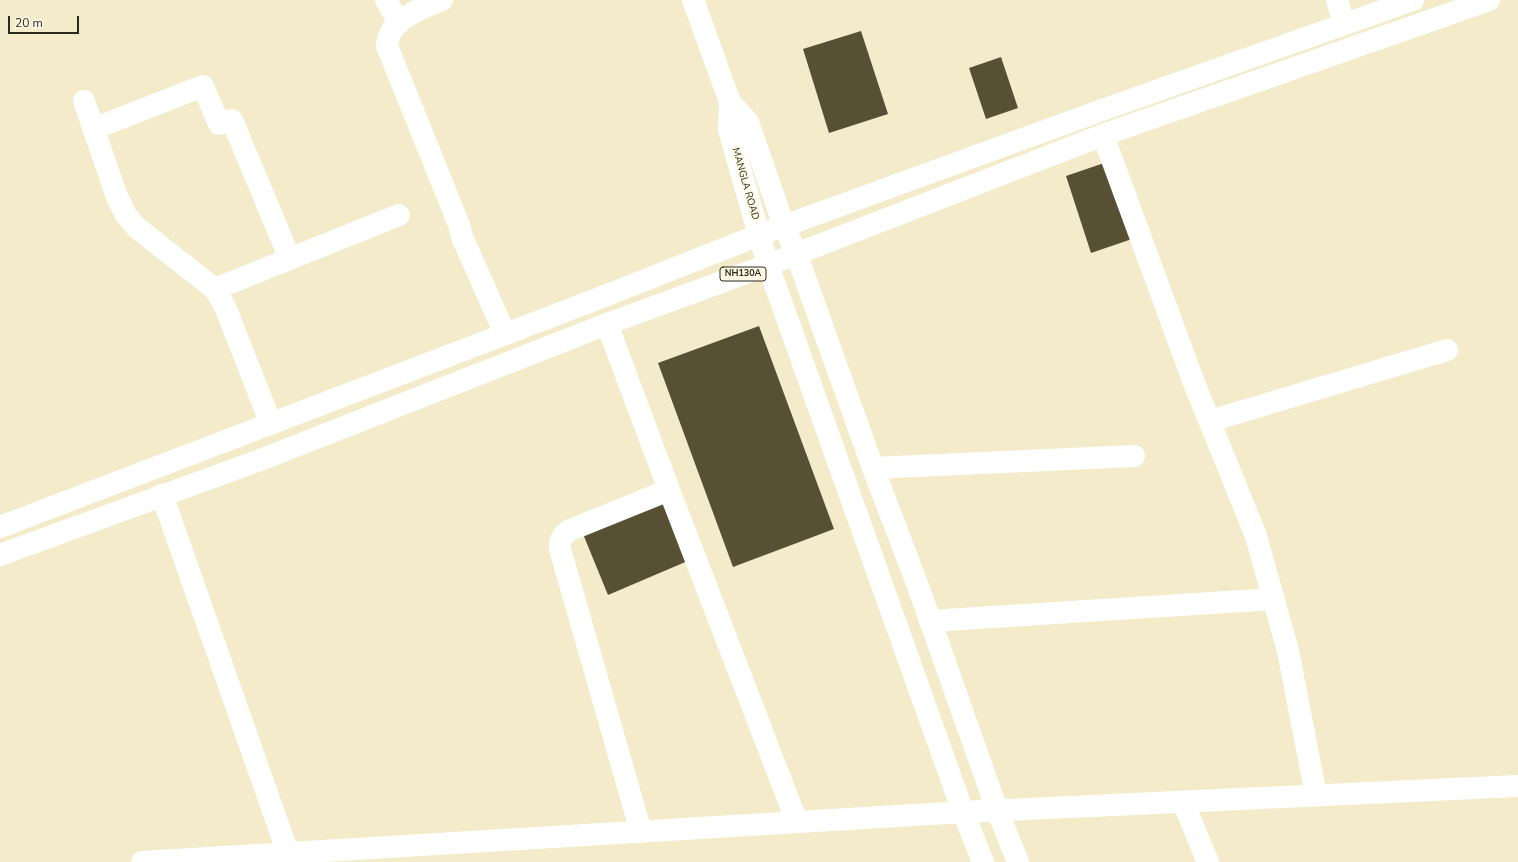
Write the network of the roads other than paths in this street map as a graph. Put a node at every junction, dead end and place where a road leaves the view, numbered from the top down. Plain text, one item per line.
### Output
1 (386, 0) edge
2 (442, 0) edge
3 (693, 0) edge
4 (1337, 0) edge
5 (1413, 0) edge
6 (1489, 0) edge
7 (399, 23) junction
8 (1344, 24) junction
9 (84, 101) dead end
10 (730, 102) junction
11 (94, 128) junction
12 (1103, 135) junction
13 (399, 215) dead end
14 (784, 226) junction
15 (759, 235) junction
16 (796, 253) junction
17 (290, 259) junction
18 (768, 264) junction
19 (215, 289) junction
20 (607, 324) junction
21 (505, 334) junction
22 (1447, 350) dead end
23 (1210, 421) junction
24 (271, 424) junction
25 (249, 432) junction
26 (1134, 456) dead end
27 (260, 460) junction
28 (873, 468) junction
29 (669, 490) junction
30 (162, 495) junction
31 (0, 527) edge
32 (0, 555) edge
33 (1274, 599) junction
34 (930, 621) junction
35 (1518, 786) edge
36 (1316, 795) junction
37 (1183, 802) junction
38 (997, 810) junction
39 (963, 812) junction
40 (797, 822) junction
41 (641, 832) junction
42 (288, 853) junction
43 (314, 857) edge
44 (142, 862) edge
45 (983, 862) edge
46 (1018, 862) edge
47 (1208, 862) edge

1 - 7 main road
2 - 7 main road
3 - 10 main road, MANGLA ROAD
4 - 8 main road
5 - 8 main road
6 - 12 main road, NH130A
7 - 21 main road
8 - 14 main road
9 - 11 main road
10 - 14 main road, MANGLA ROAD
10 - 15 main road, MANGLA ROAD
11 - 17 main road
11 - 19 main road
12 - 16 main road, NH130A
12 - 23 main road
13 - 17 main road
14 - 15 main road
14 - 16 main road, MANGLA ROAD
15 - 18 main road, MANGLA ROAD
15 - 21 main road
16 - 18 main road, NH130A
16 - 28 main road, MANGLA ROAD
17 - 19 main road
18 - 20 main road, NH130A
18 - 39 main road, MANGLA ROAD
19 - 24 main road
20 - 27 main road, NH130A
20 - 29 main road
21 - 24 main road
22 - 23 main road
23 - 33 main road
24 - 25 main road
25 - 27 main road
25 - 31 main road
26 - 28 main road
27 - 30 main road, NH130A
28 - 34 main road, MANGLA ROAD
29 - 40 main road
29 - 41 main road
30 - 32 main road, NH130A
30 - 42 main road
33 - 34 main road
33 - 36 main road
34 - 38 main road, MANGLA ROAD
35 - 36 main road
36 - 37 main road
37 - 38 main road
37 - 47 main road
38 - 39 main road
38 - 46 main road, MANGLA ROAD
39 - 40 main road
39 - 45 main road, MANGLA ROAD
40 - 41 main road
41 - 43 main road
42 - 43 main road
42 - 44 main road

